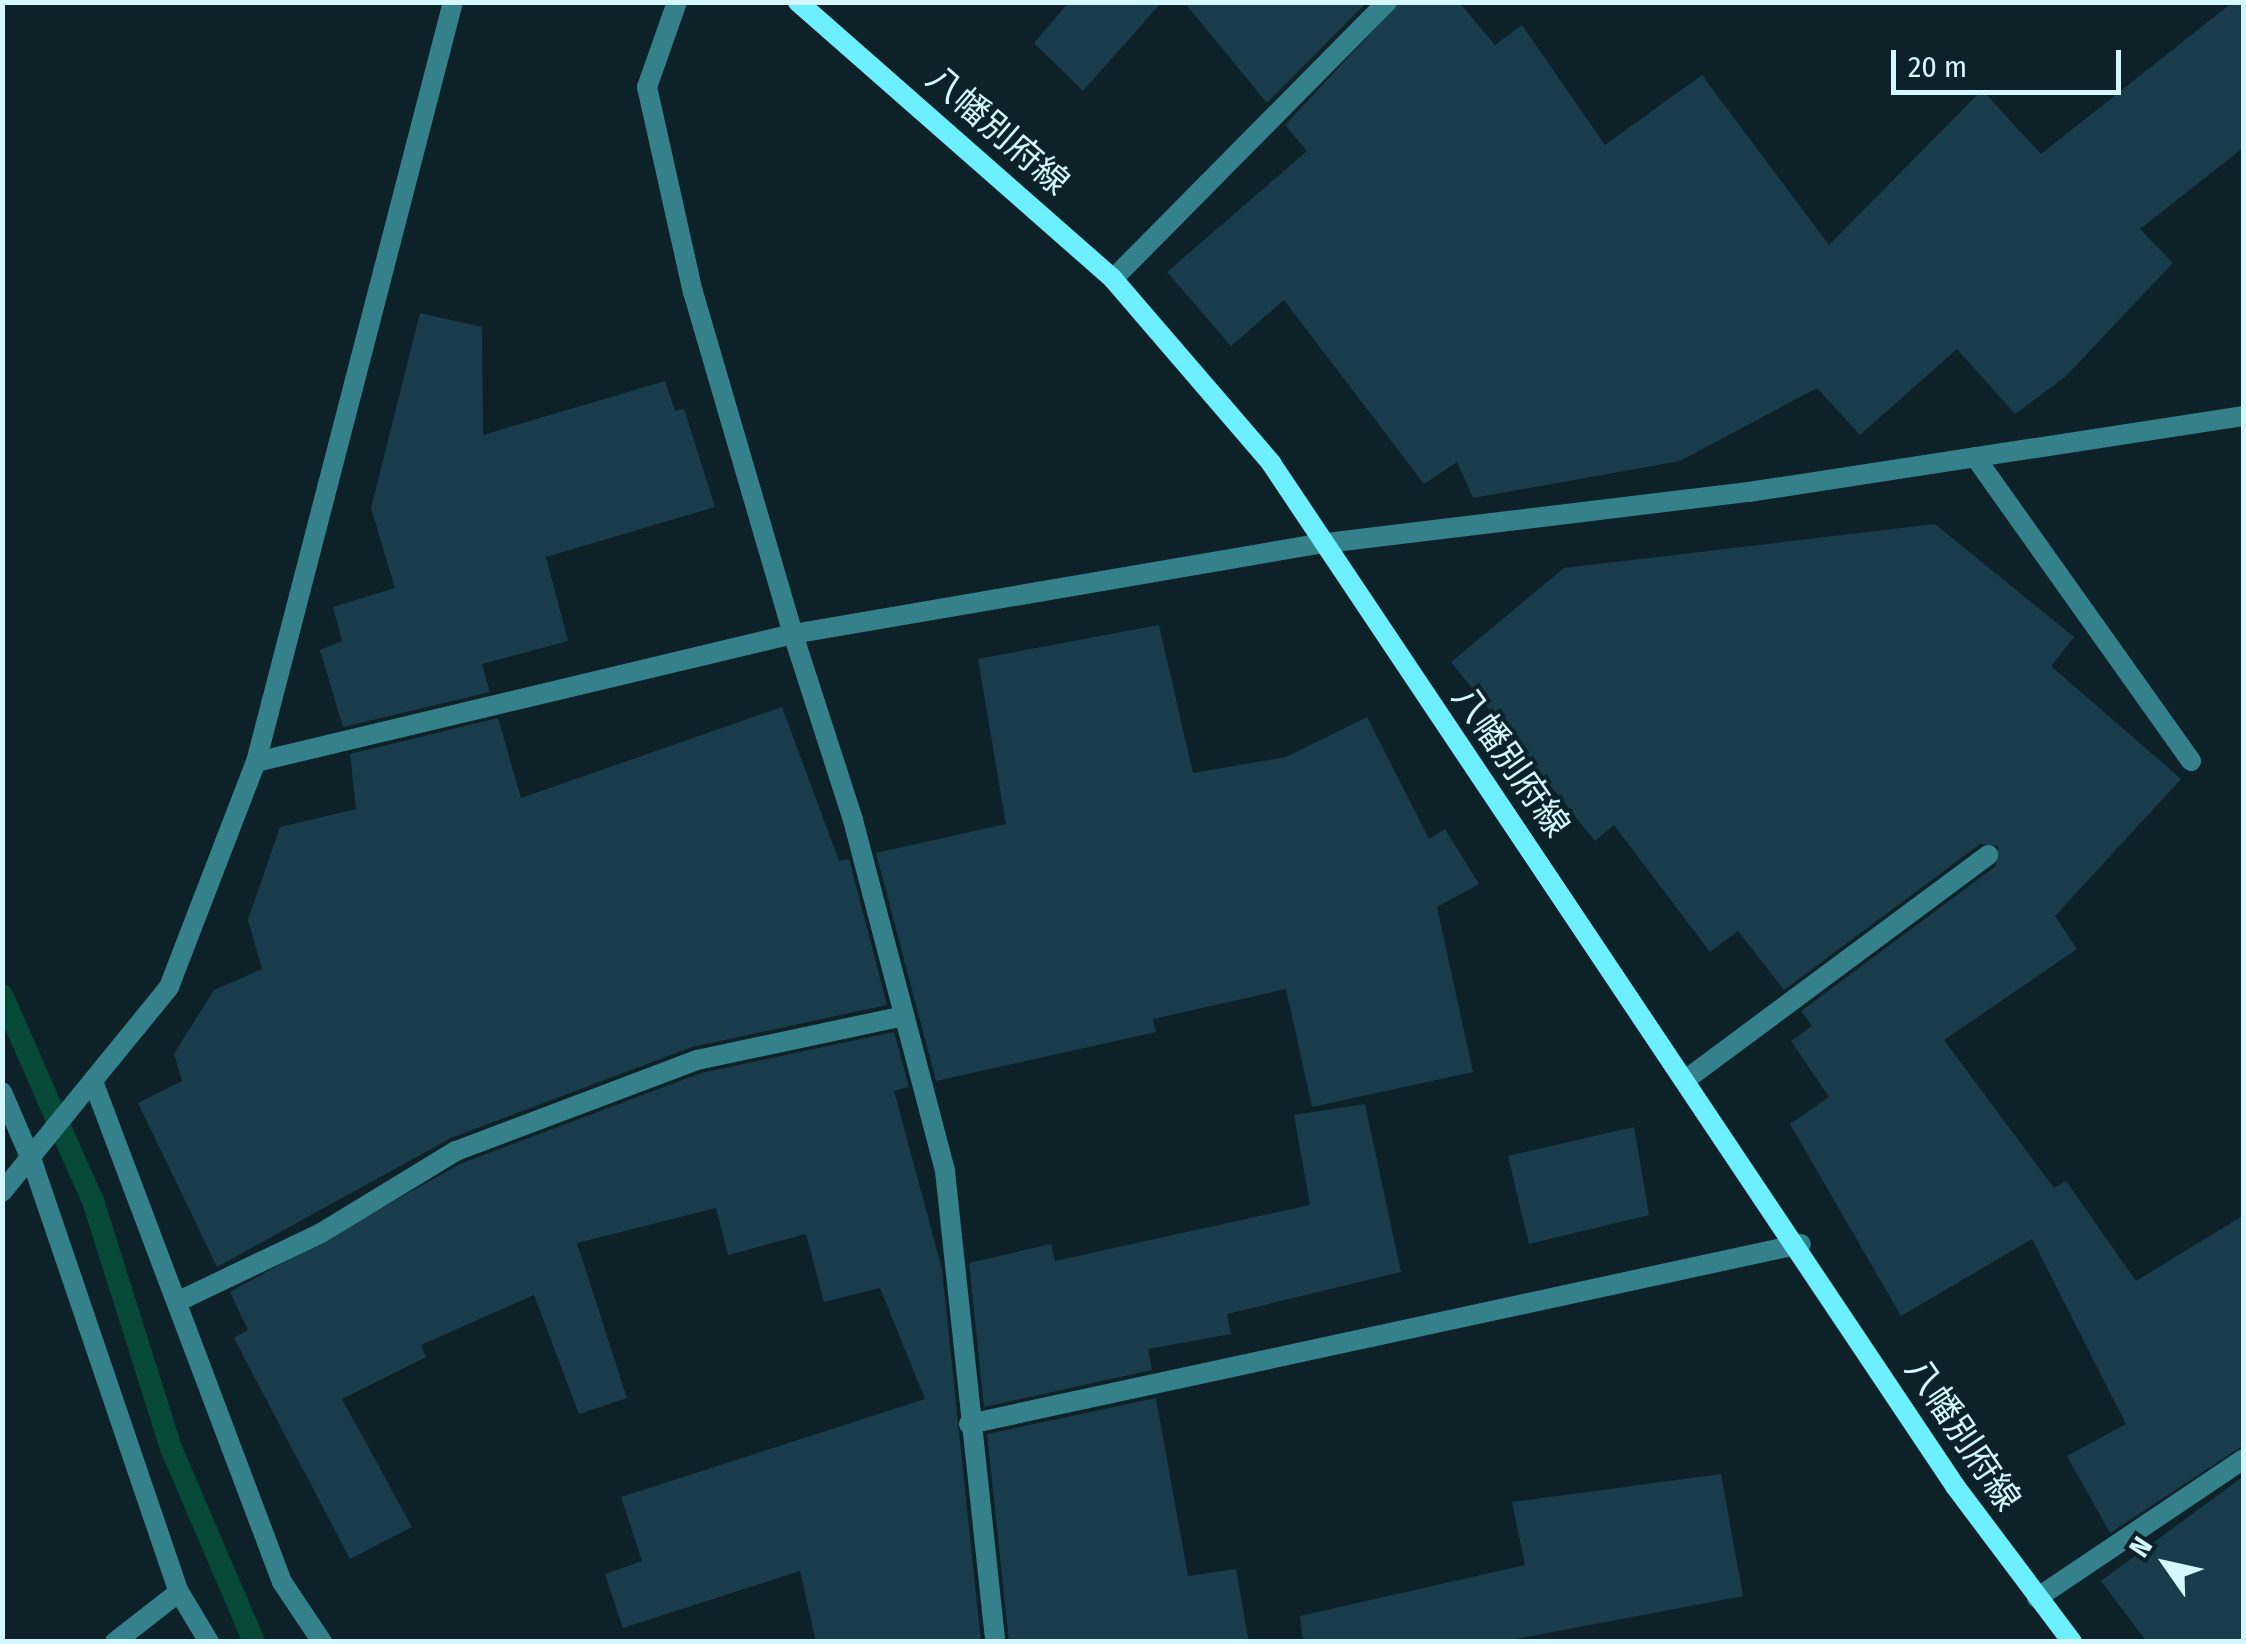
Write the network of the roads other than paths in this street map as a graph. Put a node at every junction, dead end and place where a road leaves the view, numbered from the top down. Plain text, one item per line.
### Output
1 (454, 2) edge
2 (678, 2) edge
3 (798, 2) edge
4 (1388, 2) edge
5 (1114, 279) junction
6 (2244, 416) edge
7 (1975, 457) junction
8 (1318, 544) junction
9 (793, 634) junction
10 (2191, 761) dead end
11 (256, 762) junction
12 (1988, 856) dead end
13 (904, 1016) junction
14 (1688, 1078) junction
15 (94, 1084) junction
16 (2, 1092) edge
17 (33, 1164) junction
18 (2, 1192) edge
19 (1801, 1244) junction
20 (179, 1302) junction
21 (969, 1424) junction
22 (2244, 1459) edge
23 (179, 1592) junction
24 (2037, 1598) junction
25 (115, 1642) edge
26 (209, 1642) edge
27 (322, 1642) edge
28 (995, 1642) edge
29 (2072, 1642) edge

1 - 11 street
2 - 9 street
3 - 5 main road, 八幡別府線
4 - 5 street
5 - 8 main road, 八幡別府線
6 - 7 street
7 - 8 street
7 - 10 street
8 - 9 street
8 - 14 main road, 八幡別府線
9 - 11 street
9 - 13 street
11 - 15 street
12 - 14 street
13 - 20 street
13 - 21 street
14 - 19 main road, 八幡別府線
15 - 17 street
15 - 20 street
16 - 17 street
17 - 18 street
17 - 23 street
19 - 21 street
19 - 24 main road, 八幡別府線
20 - 27 street
21 - 28 street
22 - 24 street
23 - 25 street
23 - 26 street
24 - 29 main road, 八幡別府線

